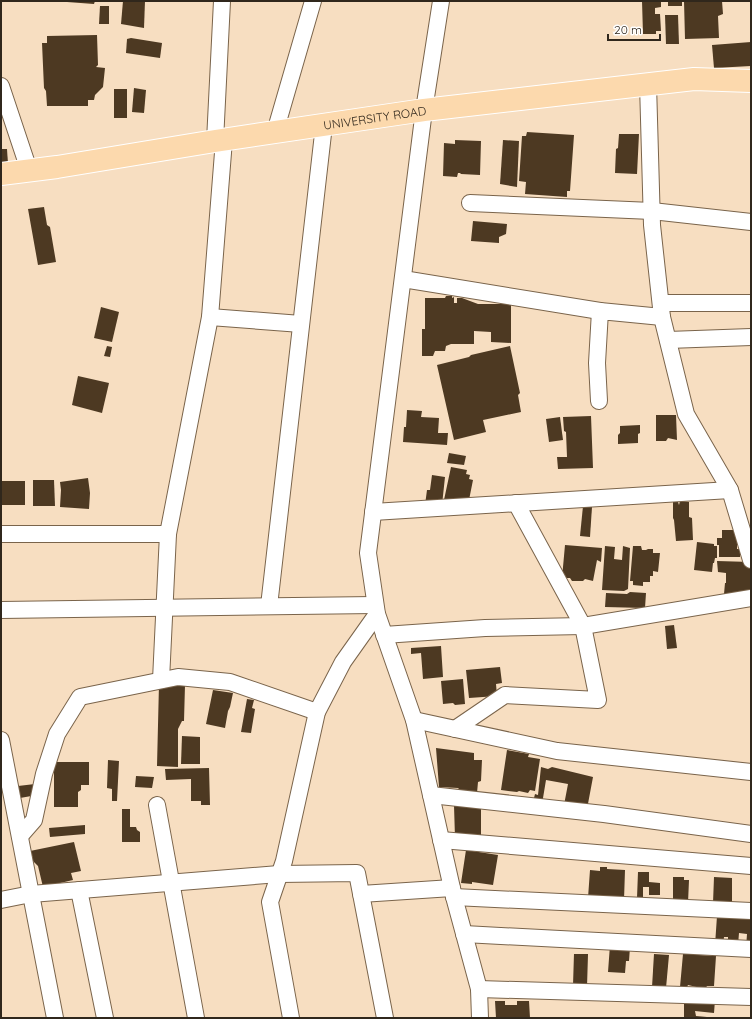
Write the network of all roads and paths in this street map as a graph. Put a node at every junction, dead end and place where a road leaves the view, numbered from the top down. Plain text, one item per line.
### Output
1 (222, 1) edge
2 (313, 1) edge
3 (441, 1) edge
4 (751, 81) edge
5 (648, 84) junction
6 (1, 86) edge
7 (424, 110) junction
8 (324, 125) junction
9 (274, 132) junction
10 (219, 140) junction
11 (29, 170) junction
12 (1, 174) edge
13 (470, 203) dead end
14 (652, 211) junction
15 (751, 222) edge
16 (402, 279) junction
17 (751, 303) edge
18 (662, 310) junction
19 (600, 311) junction
20 (210, 317) junction
21 (301, 324) junction
22 (751, 337) edge
23 (668, 340) junction
24 (599, 400) dead end
25 (730, 490) junction
26 (516, 503) junction
27 (373, 512) junction
28 (1, 534) edge
29 (168, 534) junction
30 (751, 560) edge
31 (751, 598) edge
32 (269, 606) junction
33 (164, 607) junction
34 (376, 609) junction
35 (1, 610) edge
36 (583, 626) junction
37 (384, 635) junction
38 (161, 680) junction
39 (318, 712) junction
40 (414, 720) junction
41 (454, 729) junction
42 (1, 740) edge
43 (751, 772) edge
44 (431, 795) junction
45 (157, 805) dead end
46 (751, 834) edge
47 (20, 836) junction
48 (441, 840) junction
49 (751, 866) edge
50 (279, 874) junction
51 (172, 882) junction
52 (79, 890) junction
53 (453, 892) junction
54 (31, 894) junction
55 (361, 894) junction
56 (1, 900) edge
57 (751, 911) edge
58 (464, 934) junction
59 (751, 949) edge
60 (479, 989) junction
61 (751, 997) edge
62 (55, 1018) edge
63 (105, 1018) edge
64 (196, 1018) edge
65 (290, 1018) edge
66 (385, 1018) edge
67 (480, 1018) edge

1 - 10 street
2 - 9 street
3 - 7 street
4 - 5 main road, UNIVERSITY ROAD
5 - 7 main road, UNIVERSITY ROAD
5 - 14 street
6 - 11 street
7 - 8 main road, UNIVERSITY ROAD
7 - 16 street
8 - 9 main road, UNIVERSITY ROAD
8 - 21 street
9 - 10 main road, UNIVERSITY ROAD
10 - 11 main road, UNIVERSITY ROAD
10 - 20 street
11 - 12 main road, UNIVERSITY ROAD
13 - 14 street
14 - 15 street
14 - 18 street
16 - 19 street
16 - 27 street
17 - 18 street
18 - 19 street
18 - 23 street
19 - 24 street
20 - 21 street
20 - 29 street
21 - 32 street
22 - 23 street
23 - 25 street
25 - 26 street
25 - 30 street
26 - 27 street
26 - 36 street
27 - 34 street
28 - 29 street
29 - 33 street
31 - 36 street
32 - 33 street
32 - 34 street
33 - 35 street
33 - 38 street
34 - 37 street
34 - 39 street
36 - 37 street
36 - 41 street
37 - 40 street
38 - 39 street
38 - 47 street
39 - 50 street
40 - 41 street
40 - 44 street
41 - 43 street
42 - 47 street
44 - 46 street
44 - 48 street
45 - 51 street
47 - 54 street
48 - 49 street
48 - 53 street
50 - 51 street
50 - 55 street
50 - 65 street
51 - 52 street
51 - 64 street
52 - 54 street
52 - 63 street
53 - 55 street
53 - 57 street
53 - 58 street
54 - 56 street
54 - 62 street
55 - 66 street
58 - 59 street
58 - 60 street
60 - 61 street
60 - 67 street

